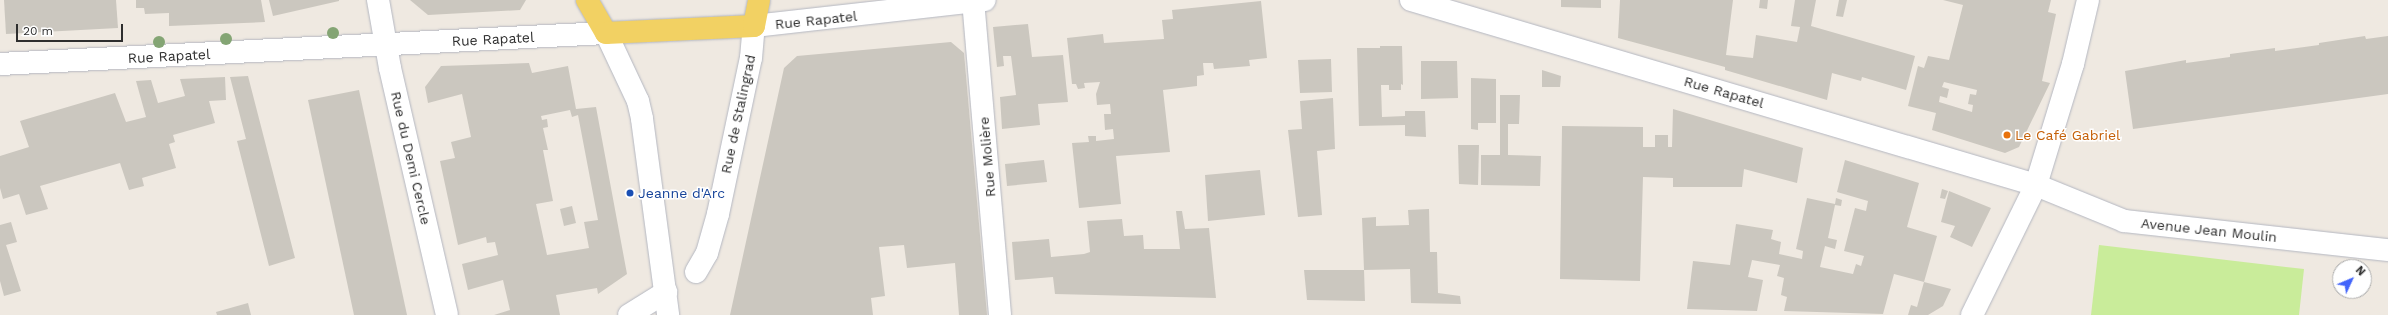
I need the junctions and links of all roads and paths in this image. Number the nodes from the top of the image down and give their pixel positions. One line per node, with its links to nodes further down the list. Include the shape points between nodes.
1 (378, 0): 9 (street, Rue du Demi Cercle)
2 (587, 0): 8 (main road)
3 (759, 0): 7 (main road, Rue de Stalingrad)
4 (977, 0): 7 (street, Rue Rapatel); 18 (street, Rue Molière)
5 (1411, 0): 11 (street, Rue Rapatel)
6 (2088, 0): 11 (street, via 2073,64)
7 (754, 26): 8 (main road, Rue Rapatel); 13 (street, Rue de Stalingrad, via 751,58 718,214 707,253)
8 (606, 33): 9 (street, Rue Rapatel); 14 (street, via 638,101)
9 (386, 45): 10 (street, Rue Rapatel); 15 (street, Rue du Demi Cercle)
10 (0, 64)
11 (2036, 185): 12 (street, Avenue Jean Moulin, via 2124,221); 19 (street)
12 (2388, 250)
13 (696, 272)
14 (666, 292): 16 (street); 17 (street)
15 (447, 315)
16 (629, 315)
17 (668, 315)
18 (1000, 315)
19 (1972, 315)

